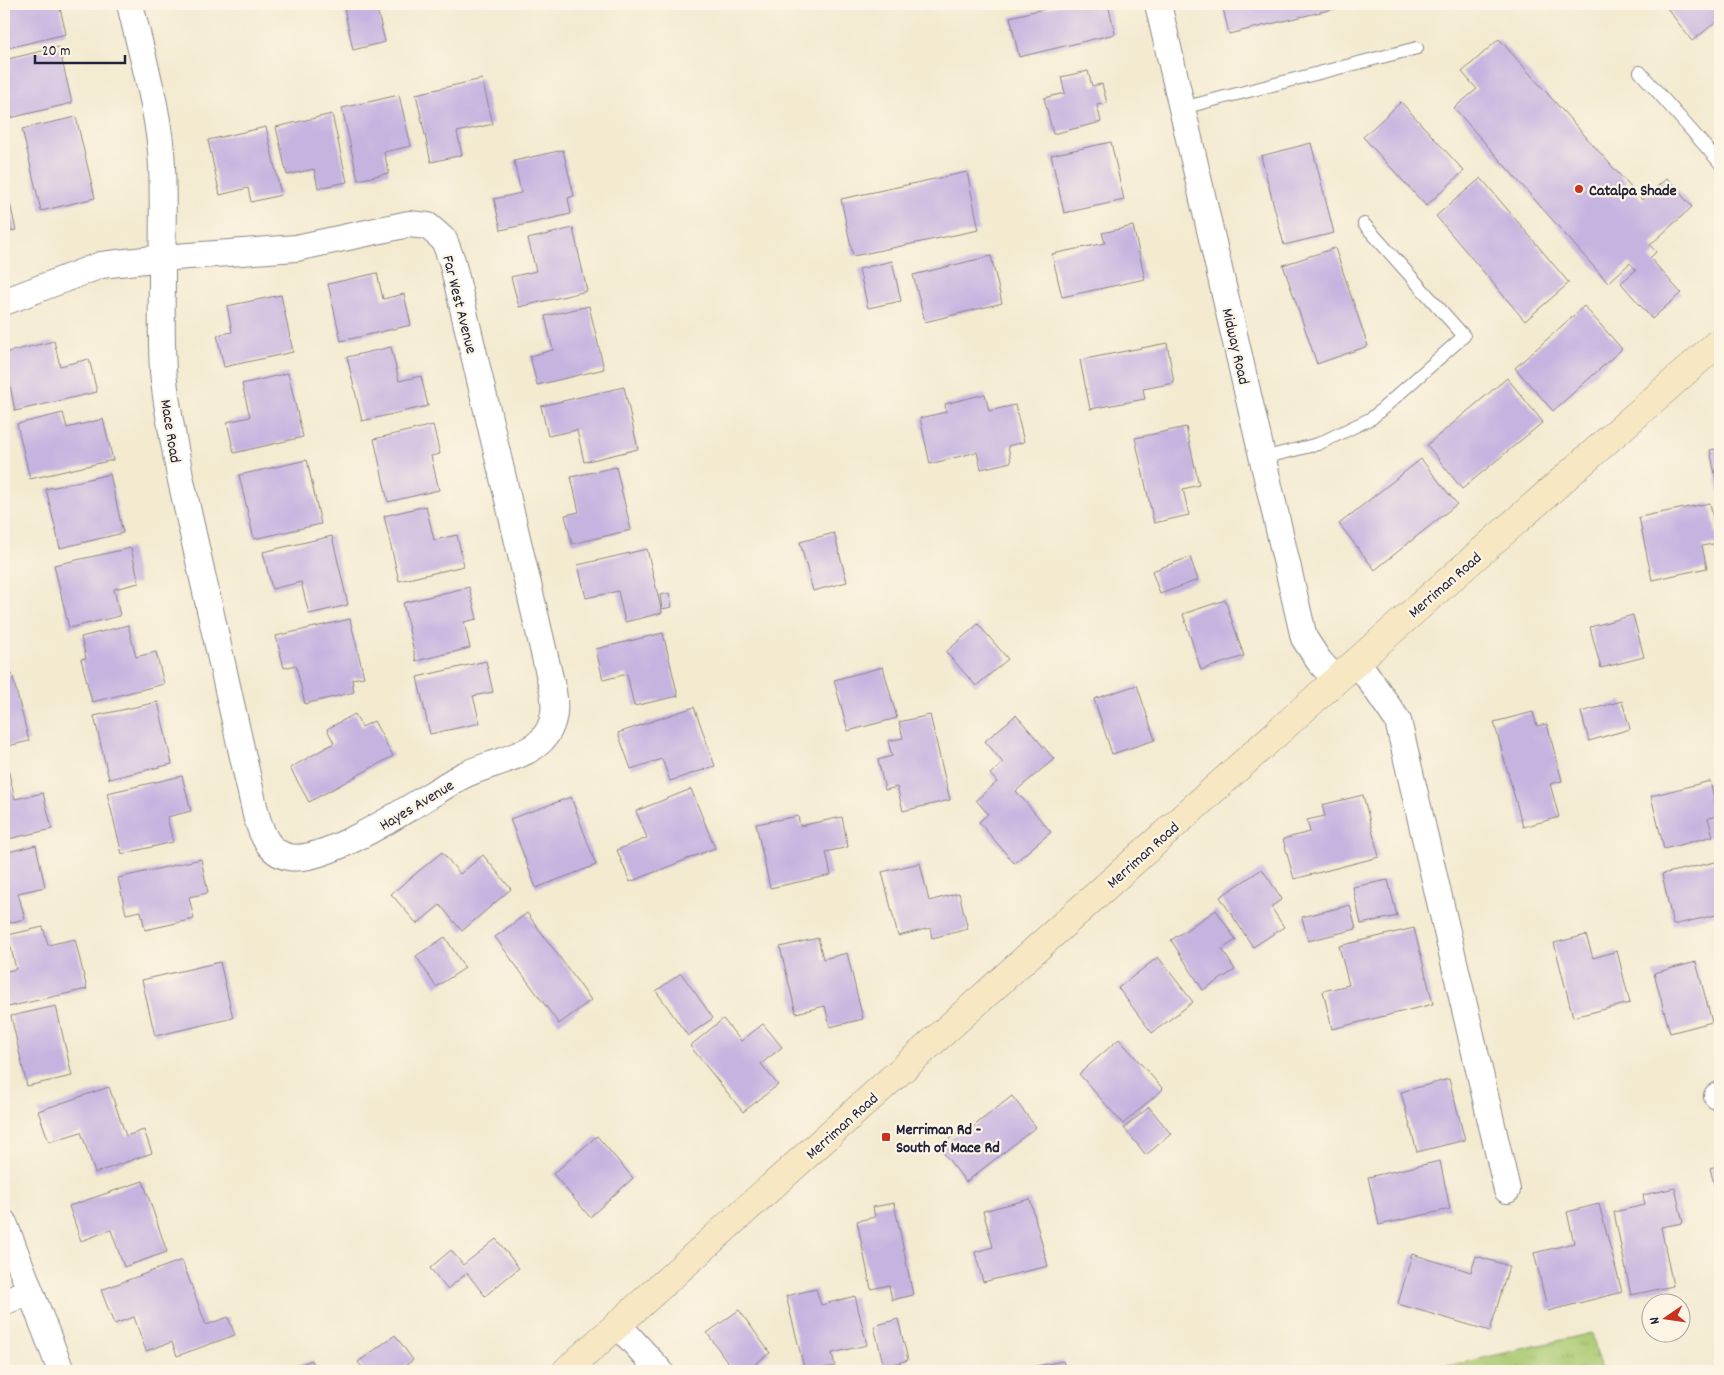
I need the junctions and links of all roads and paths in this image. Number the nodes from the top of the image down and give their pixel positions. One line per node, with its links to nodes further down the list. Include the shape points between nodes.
1 (130, 4): 8 (street, Mace Road, via 156,115 162,166)
2 (1158, 4): 5 (street, Midway Road)
3 (1417, 48): 5 (lane)
4 (1640, 72): 6 (lane)
5 (1182, 108): 11 (street, Midway Road)
6 (1720, 163)
7 (1364, 224): 11 (lane, via 1464,336 1372,418 1318,444)
8 (162, 258): 9 (street, Far West Avenue, via 101,265); 14 (street, Far West Avenue, via 296,248 409,224 428,226 444,240 452,261 553,690 556,708); 15 (street, Mace Road, via 163,371 180,476 256,815 262,834)
9 (4, 302)
10 (1720, 341): 12 (street, Merriman Road)
11 (1263, 458): 13 (street, Midway Road, via 1304,638)
12 (1357, 661): 13 (street, Merriman Road); 16 (street, via 1398,721)
13 (1336, 680): 20 (street, Merriman Road)
14 (552, 725): 15 (street, Hayes Avenue, via 541,740 529,748 464,775 372,830 336,847 305,857 288,857)
15 (272, 849)
16 (1507, 1190)
17 (4, 1223): 18 (street)
18 (30, 1291): 19 (street); 21 (street)
19 (4, 1302)
20 (618, 1325): 22 (street, Merriman Road); 23 (street)
21 (61, 1371)
22 (566, 1371)
23 (660, 1371)

